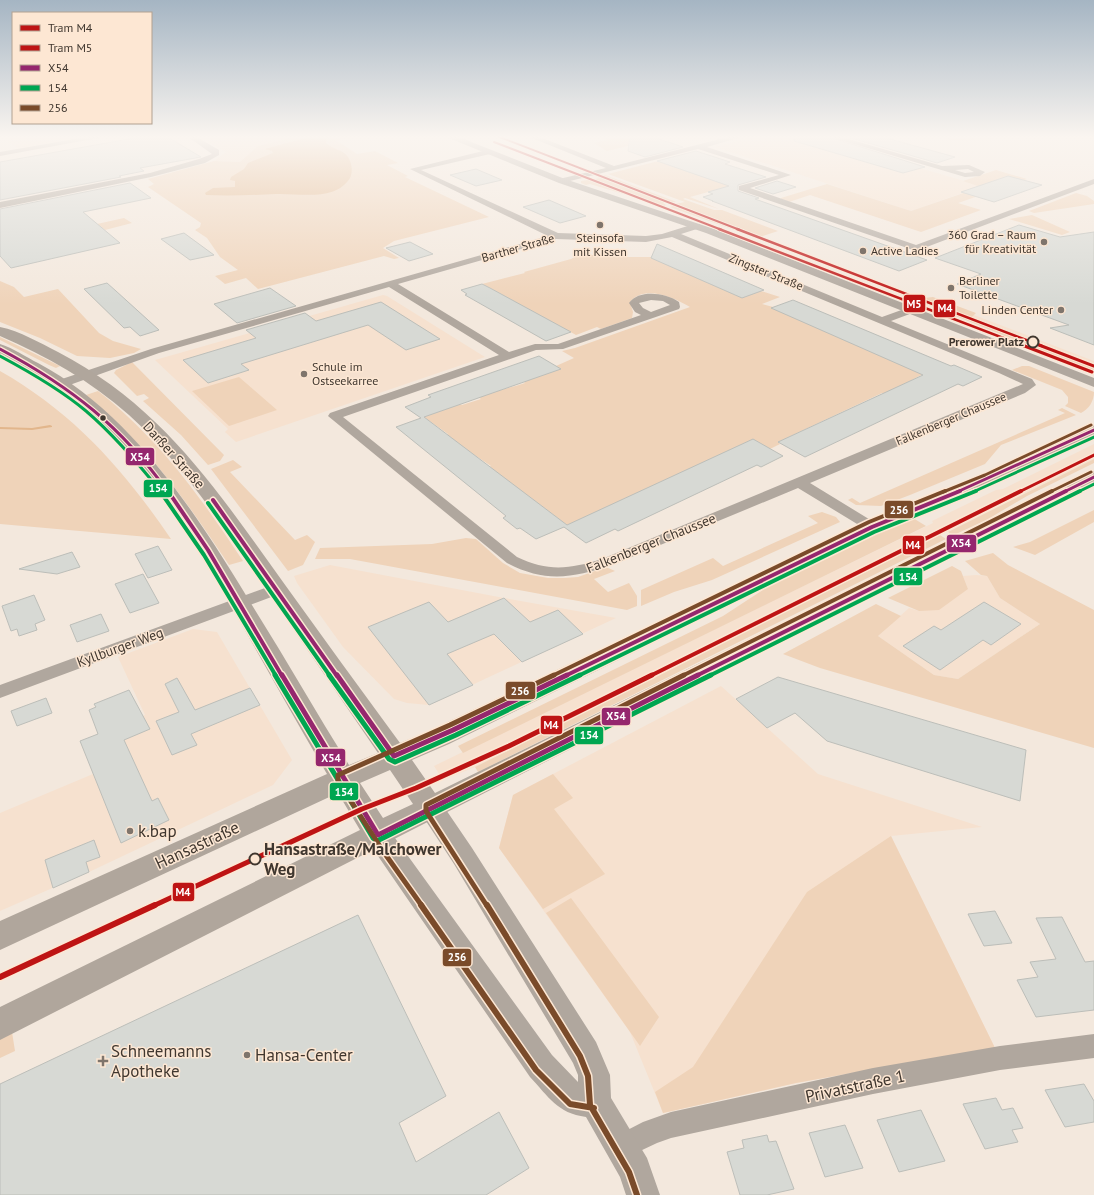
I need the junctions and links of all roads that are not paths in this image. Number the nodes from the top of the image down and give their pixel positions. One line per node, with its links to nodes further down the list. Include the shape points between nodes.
1 (67, 192): 6 (street)
2 (462, 192): 9 (street)
3 (594, 192): 7 (street, Zingster Straße)
4 (753, 192): 5 (street, via 916,248)
5 (1065, 192)
6 (0, 205)
7 (697, 226): 8 (street); 11 (street, Zingster Straße)
8 (673, 234): 9 (street, Barther Straße, via 646,239); 13 (street, Zingster Straße)
9 (556, 236): 10 (street, Barther Straße)
10 (390, 284): 16 (street); 18 (street, Barther Straße, via 155,351)
11 (911, 310): 13 (street); 19 (street, Zingster Straße)
12 (650, 315): 16 (street, via 560,347 535,347)
13 (883, 320): 17 (street, Zingster Straße)
14 (0, 331): 18 (main road, Darßer Straße)
15 (0, 349): 20 (main road, Darßer Straße)
16 (508, 356): 23 (street, Falkenberger Chaussee, via 334,416 512,560 538,572 580,572)
17 (1003, 371): 23 (street, Falkenberger Chaussee, via 1030,385)
18 (85, 375): 20 (street, Barther Straße); 25 (main road, Darßer Straße, via 150,425 189,468)
19 (1094, 383)
20 (60, 384): 26 (main road, Darßer Straße, via 88,405 160,479)
21 (1094, 430): 24 (main road, via 987,480)
22 (1094, 477): 30 (main road, via 867,588)
23 (799, 482): 24 (street)
24 (872, 527): 28 (main road, via 453,730)
25 (276, 588): 26 (street); 28 (main road, Darßer Straße)
26 (240, 602): 27 (street, Kyllburger Weg); 29 (main road, Darßer Straße)
27 (0, 692)
28 (394, 756): 29 (main road, Hansastraße); 30 (main road, Darßer Straße)
29 (343, 778): 31 (main road, Darßer Straße); 32 (main road, Hansastraße)
30 (431, 808): 31 (main road); 35 (street, via 585,1053 594,1075)
31 (378, 835): 33 (main road); 35 (street, via 541,1066 573,1100)
32 (0, 936)
33 (0, 1024)
34 (1094, 1046): 36 (street, Privatstraße 1, via 1000,1058 873,1081 671,1125 652,1131)
35 (595, 1102): 36 (street)
36 (621, 1147): 37 (street, via 635,1170)
37 (643, 1195)

